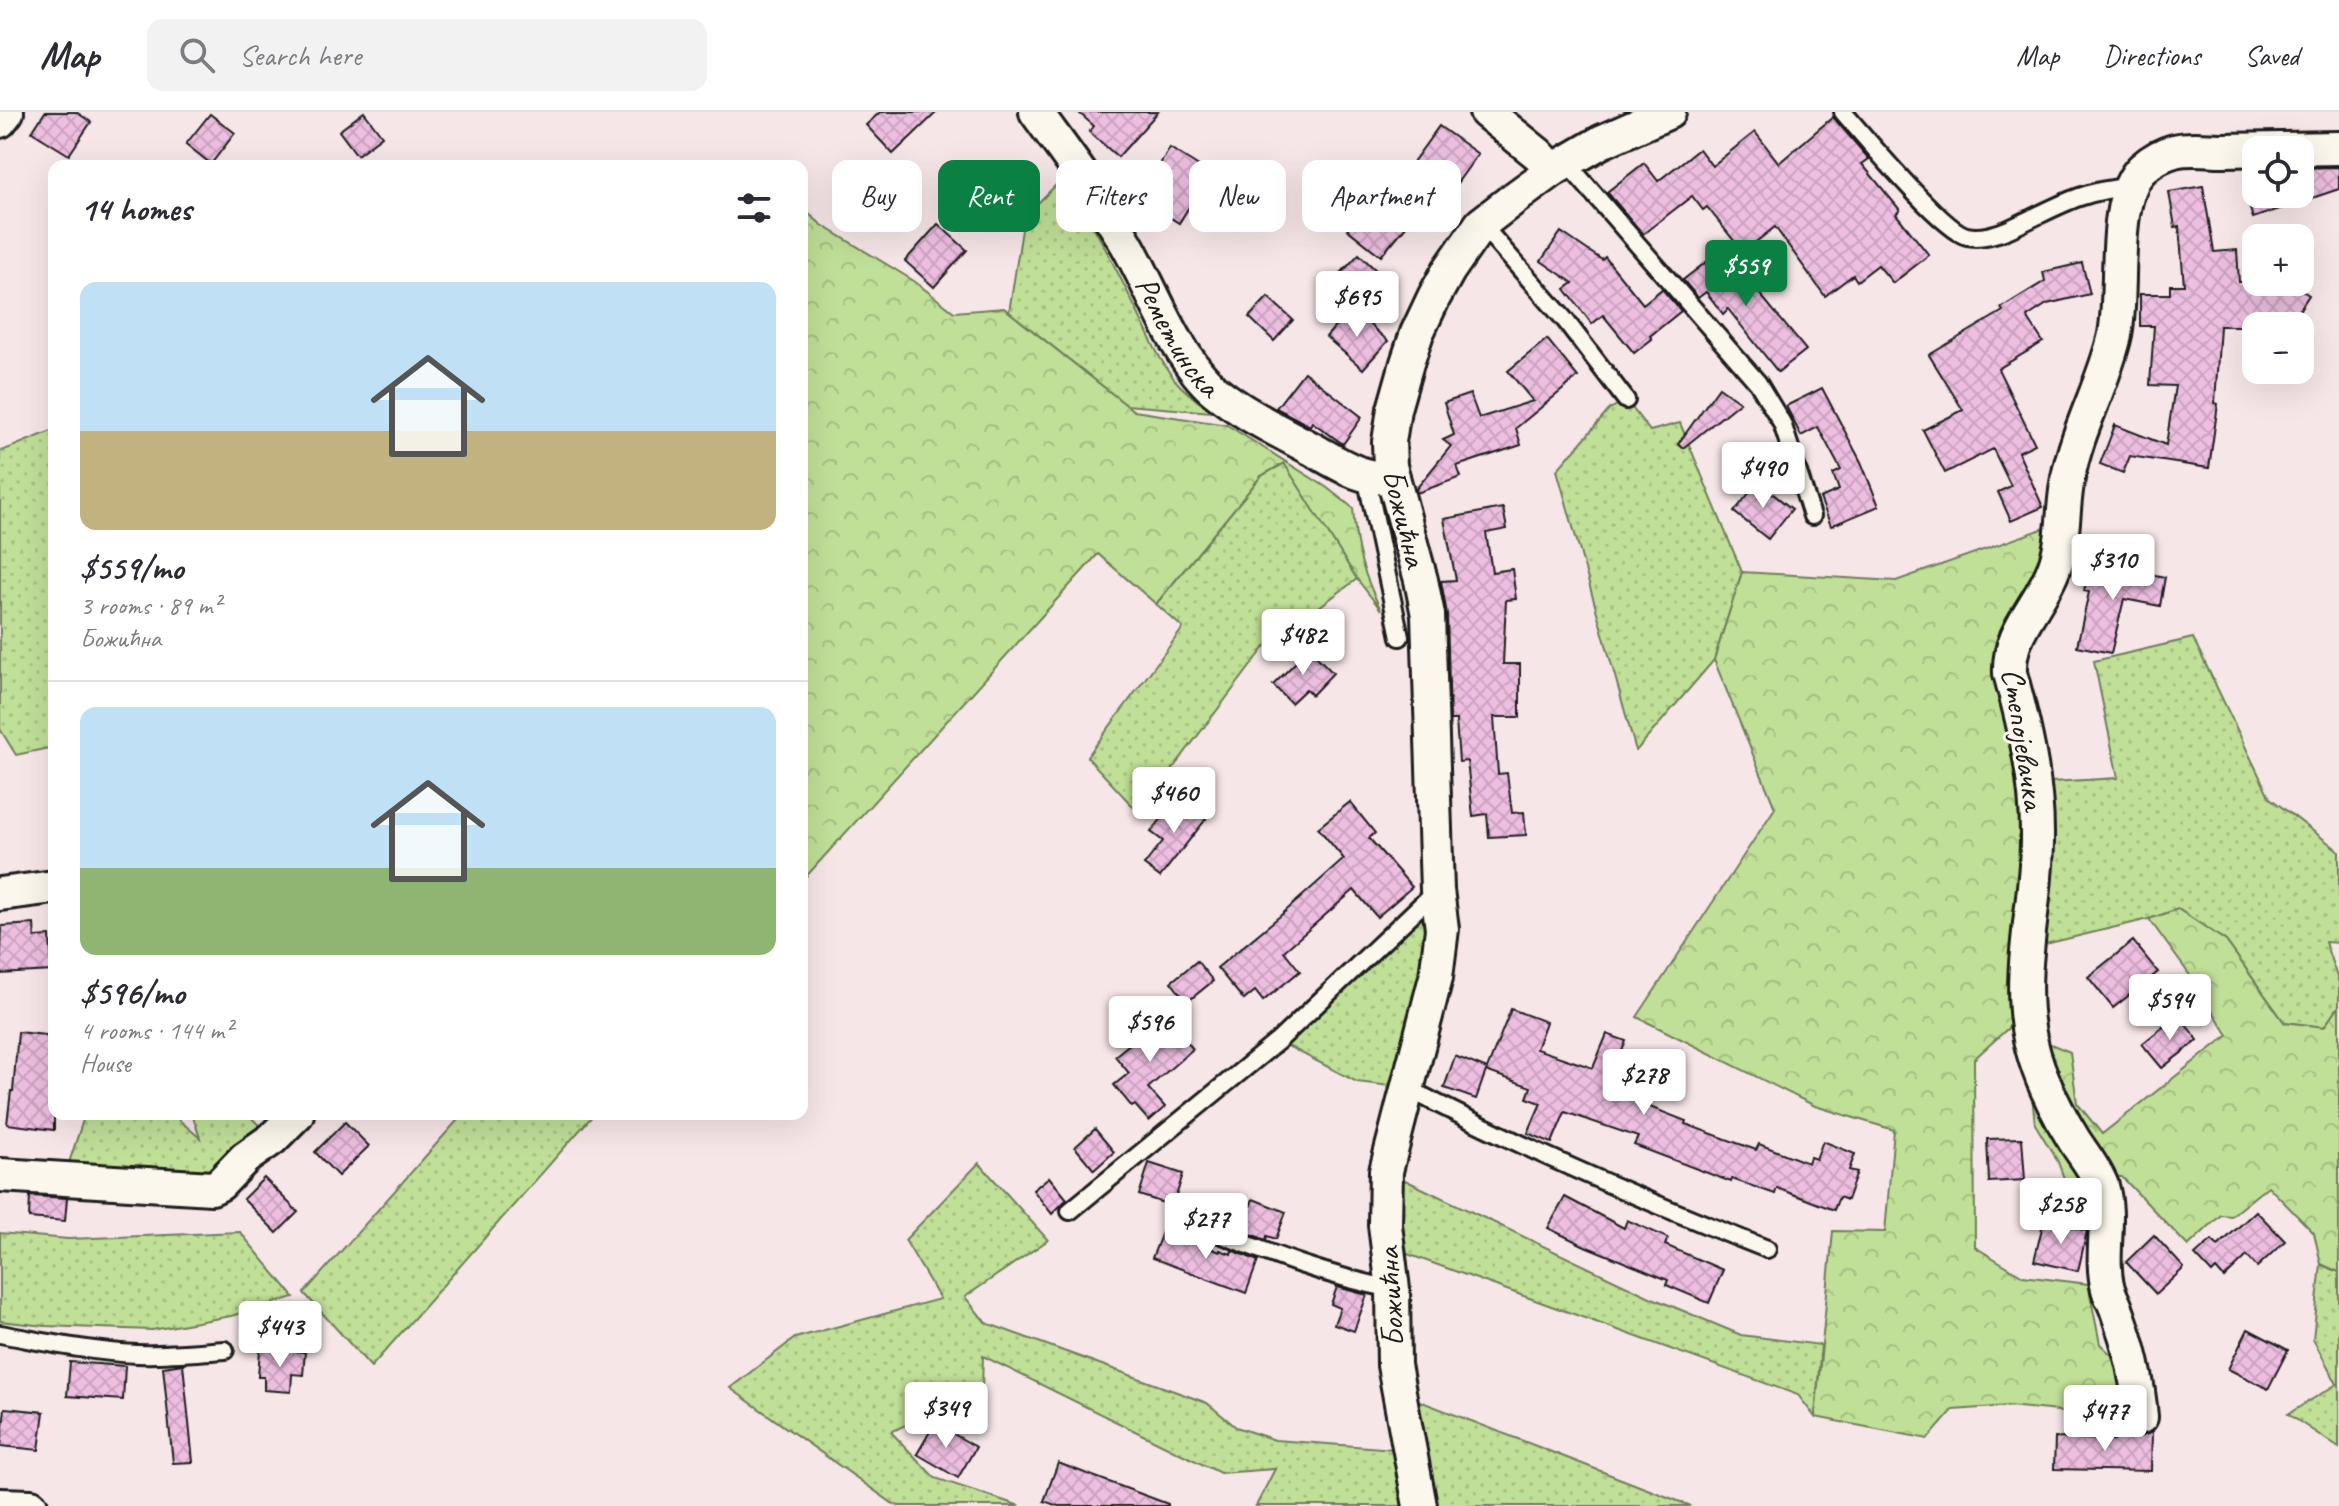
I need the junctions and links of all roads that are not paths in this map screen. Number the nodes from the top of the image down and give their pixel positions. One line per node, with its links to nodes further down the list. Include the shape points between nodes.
1 (7, 112): 6 (street)
2 (1036, 112): 12 (street, Реметинска, via 1126,243 1203,379 1242,409 1335,462)
3 (1486, 112): 8 (street)
4 (1669, 112): 8 (street, Божићна)
5 (1843, 112): 9 (lane, via 1927,205 1966,236 2005,231 2072,198)
6 (0, 121)
7 (2339, 148): 9 (street, via 2176,150 2142,169)
8 (1560, 166): 10 (street, Божићна); 13 (lane, via 1758,383 1782,423)
9 (2129, 187): 27 (street, Степојевачка, via 2115,335 2068,478 2054,570 2019,629 2009,659 2036,812 2028,1028 2041,1075 2101,1184 2108,1289 2136,1375)
10 (1481, 224): 11 (lane); 12 (street, Божићна, via 1449,270 1417,333 1394,409 1390,466)
11 (1626, 400)
12 (1380, 476): 14 (lane); 16 (street, Божићна, via 1421,580 1428,615)
13 (1812, 516)
14 (1400, 637)
15 (48, 888): 17 (street)
16 (1437, 890): 18 (street, Божићна, via 1442,929 1436,977); 21 (lane, via 1278,1041)
17 (0, 894)
18 (1407, 1088): 23 (lane, via 1525,1148); 24 (street, Божићна, via 1386,1171 1385,1225)
19 (291, 1120): 20 (street, via 212,1188)
20 (0, 1175)
21 (1070, 1211)
22 (1210, 1230): 24 (lane, via 1355,1282)
23 (1767, 1249)
24 (1393, 1289): 30 (street, Божићна, via 1394,1365)
25 (0, 1334): 26 (lane, via 134,1354)
26 (225, 1350)
27 (2141, 1417)
28 (0, 1505): 29 (street)
29 (31, 1506)
30 (1420, 1506)

